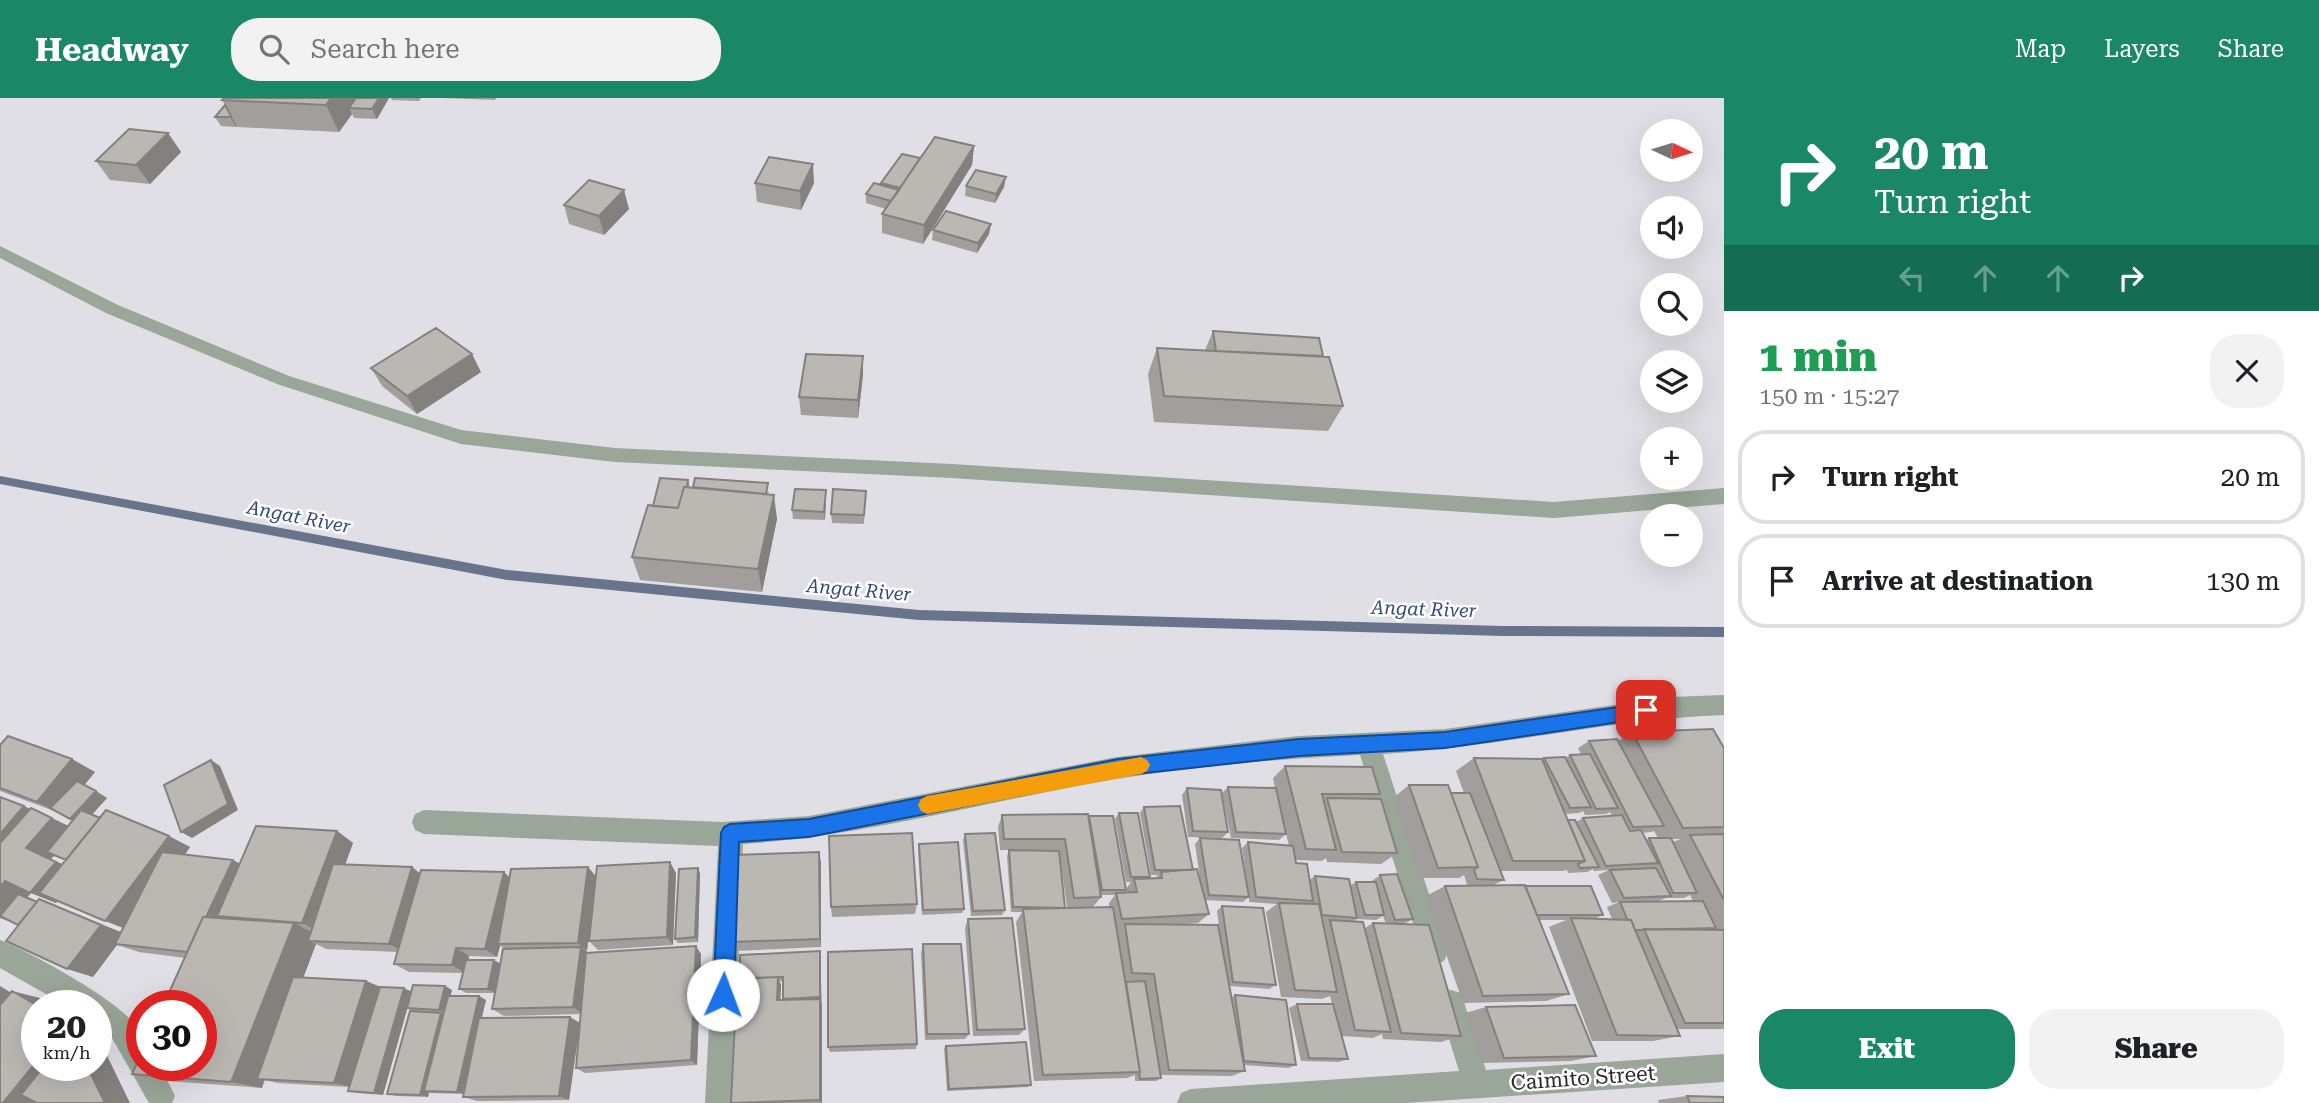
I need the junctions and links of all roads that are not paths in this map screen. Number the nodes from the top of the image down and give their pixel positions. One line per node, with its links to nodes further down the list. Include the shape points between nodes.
1 (0, 251): 2 (street, via 112,309 271,375 461,437 615,455 953,471 1554,510)
2 (1724, 496)
3 (1724, 705): 4 (street, via 1670,706 1445,740)
4 (1368, 744): 6 (street, via 1299,747 1118,768 809,828); 13 (street)
5 (424, 822): 6 (street)
6 (730, 833): 15 (street)
7 (0, 953): 8 (street)
8 (63, 990)
9 (112, 1021): 10 (street)
10 (126, 1035)
11 (1724, 1068): 13 (street, Caimito Street)
12 (153, 1081): 14 (street)
13 (1496, 1091): 16 (street, Caimito Street)
14 (164, 1101)
15 (719, 1103)
16 (1191, 1103)

